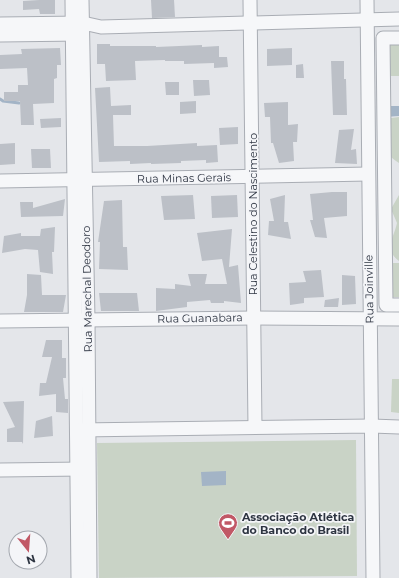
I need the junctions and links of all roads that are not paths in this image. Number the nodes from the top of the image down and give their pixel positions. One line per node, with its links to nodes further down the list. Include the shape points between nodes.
1 (72, 0): 9 (street, Rua Marechal Deodoro)
2 (82, 0): 9 (street, Rua Marechal Deodoro)
3 (250, 0): 7 (street, Rua Celestino do Nascimento)
4 (367, 0): 6 (street, Rua Joinville)
5 (399, 19): 6 (street)
6 (367, 20): 7 (street); 13 (street, Rua Joinville)
7 (250, 22): 9 (street); 14 (street, Rua Celestino do Nascimento)
8 (0, 24): 10 (street)
9 (77, 28): 10 (street); 15 (street, Rua Marechal Deodoro)
10 (19, 29): 11 (street)
11 (0, 35)
12 (399, 38): 17 (street, via 383,38 386,305)
13 (368, 174): 14 (street, Rua Minas Gerais); 19 (street, Rua Joinville)
14 (252, 176): 15 (street, Rua Minas Gerais); 18 (street, Rua Celestino do Nascimento)
15 (80, 180): 16 (street, Rua Minas Gerais); 21 (street, Rua Marechal Deodoro)
16 (0, 181)
17 (399, 305)
18 (254, 318): 19 (street, Rua Guanabara); 21 (street, Rua Guanabara); 24 (street, Rua Celestino do Nascimento)
19 (369, 319): 20 (street, Rua Guanabara); 23 (street, Rua Joinville)
20 (399, 319)
21 (82, 320): 22 (street, Rua Guanabara); 26 (street, Rua Marechal Deodoro)
22 (0, 321)
23 (372, 426): 24 (street); 25 (street); 32 (street, Rua Joinville)
24 (255, 427): 26 (street)
25 (399, 428)
26 (83, 430): 27 (street, Rua Marechal Deodoro)
27 (83, 469): 28 (street); 29 (street, Rua Marechal Deodoro)
28 (0, 470)
29 (84, 532): 30 (street, Rua Marechal Deodoro); 31 (street, Rua Marechal Deodoro)
30 (78, 578)
31 (90, 578)
32 (373, 578)

